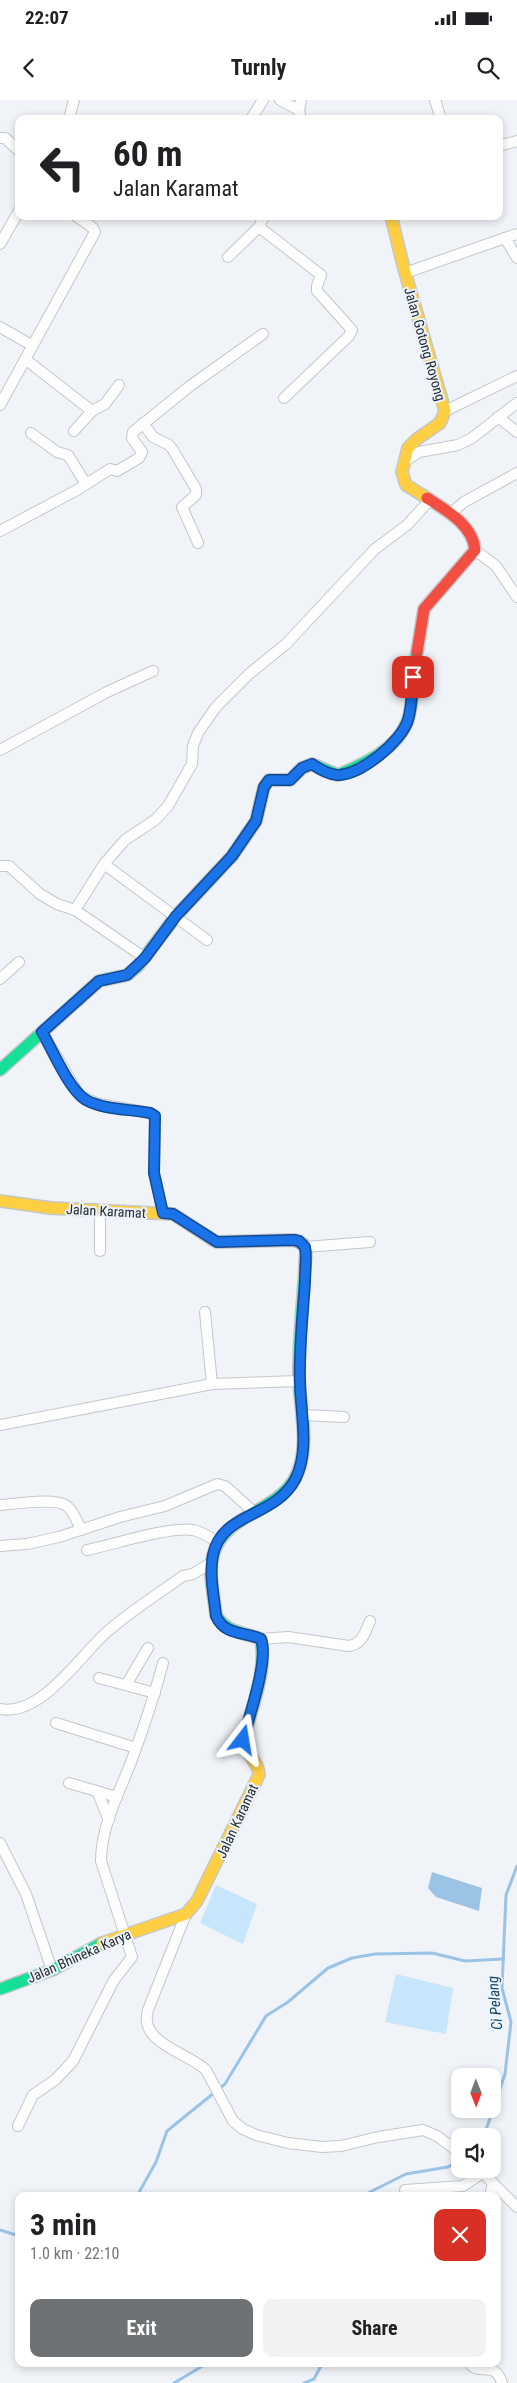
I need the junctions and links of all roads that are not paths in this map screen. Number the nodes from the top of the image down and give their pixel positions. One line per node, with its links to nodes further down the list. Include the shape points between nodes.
1 (74, 100): 6 (street)
2 (263, 100): 7 (street)
3 (280, 100): 5 (street)
4 (435, 100): 8 (street)
5 (300, 109)
6 (70, 115)
7 (254, 115)
8 (440, 115)
9 (0, 138): 12 (street, via 5,138)
10 (517, 141): 11 (street)
11 (503, 145)
12 (15, 147)
13 (15, 218): 20 (street)
14 (82, 220): 26 (street, via 95,232)
15 (262, 220): 17 (street)
16 (392, 220): 23 (street, Jalan Gotong Royong)
17 (259, 227): 21 (street); 30 (street, via 321,275 317,291 352,330)
18 (517, 234): 19 (street)
19 (505, 238): 22 (street); 23 (street)
20 (0, 244)
21 (228, 257)
22 (517, 258)
23 (404, 273): 34 (street, Jalan Gotong Royong, via 437,375)
24 (0, 328): 26 (street)
25 (263, 334): 36 (street)
26 (32, 346): 27 (street)
27 (25, 359): 32 (street); 33 (street)
28 (517, 376): 34 (street)
29 (119, 385): 33 (street, via 105,404)
30 (284, 398)
31 (517, 403): 35 (street)
32 (0, 405)
33 (92, 411): 37 (street)
34 (445, 411): 40 (street, Jalan Gotong Royong, via 440,423 409,446)
35 (498, 417): 38 (street); 40 (street, via 482,432 458,445 426,450)
36 (143, 423): 42 (street, via 132,435 142,452 139,458 119,470 110,469); 46 (street, via 153,437 169,445 196,489 196,495 182,507)
37 (74, 432)
38 (517, 432)
39 (31, 433): 42 (street, via 52,450 68,455)
40 (405, 461): 43 (street, via 402,478 406,485)
41 (517, 473): 44 (street, via 464,502)
42 (86, 484): 45 (street)
43 (430, 500): 44 (street); 51 (street, via 414,519 375,549 297,632 216,707 198,733 192,764 162,814 125,840)
44 (450, 514): 47 (street, via 472,534)
45 (0, 531)
46 (198, 542)
47 (475, 550): 48 (street, via 496,566); 54 (street, via 424,609 408,721 397,741 352,771 338,775 312,764 302,768 290,780 269,780 253,826 232,856)
48 (517, 597)
49 (153, 672): 50 (street, via 107,692)
50 (0, 750)
51 (104, 864): 53 (street); 54 (street)
52 (0, 866): 53 (street, via 9,866 40,894)
53 (75, 910): 56 (street)
54 (176, 916): 55 (street); 56 (street)
55 (207, 940)
56 (145, 958): 59 (street, via 127,975 99,981)
57 (19, 962): 58 (street)
58 (0, 979)
59 (42, 1032): 60 (street); 63 (street, via 74,1089 85,1100 155,1116 154,1173)
60 (0, 1070)
61 (0, 1201): 62 (street, Jalan Karamat)
62 (100, 1211): 63 (street, Jalan Karamat); 66 (street)
63 (163, 1213): 65 (street, Jalan Karamat, via 173,1214 217,1242 294,1240)
64 (370, 1242): 65 (street)
65 (305, 1247): 68 (street)
66 (100, 1251)
67 (205, 1312): 69 (street)
68 (300, 1380): 69 (street); 70 (street)
69 (212, 1384): 72 (street)
70 (304, 1415): 71 (street); 74 (street, via 297,1476 278,1500)
71 (344, 1417)
72 (0, 1425)
73 (0, 1505): 75 (street, via 65,1504 73,1512)
74 (255, 1513): 75 (street, via 225,1486 217,1484 166,1506); 76 (street, via 230,1526)
75 (81, 1530): 77 (street, via 27,1544)
76 (217, 1542): 78 (street, via 192,1530 173,1530); 79 (street)
77 (0, 1546)
78 (86, 1550)
79 (212, 1562): 81 (street, via 219,1623 229,1631); 87 (street, via 193,1574 183,1576 109,1630 48,1693 26,1707)
80 (370, 1621): 81 (street, via 357,1645 288,1637)
81 (261, 1639): 95 (street, Jalan Karamat, via 264,1653 243,1740 258,1766 259,1775 207,1883)
82 (148, 1648): 85 (street)
83 (163, 1664): 86 (street)
84 (99, 1678): 85 (street)
85 (126, 1684): 86 (street)
86 (155, 1693): 89 (street)
87 (0, 1709)
88 (56, 1723): 89 (street)
89 (136, 1748): 92 (street)
90 (69, 1783): 91 (street)
91 (97, 1791): 92 (street); 93 (street)
92 (117, 1797): 93 (street)
93 (109, 1820): 96 (street, via 102,1842 101,1861)
94 (0, 1843): 97 (street, via 26,1894)
95 (186, 1914): 96 (street, Jalan Bhineka Karya); 100 (street, via 146,2021 154,2037 198,2063 243,2129 288,2143 322,2147 423,2130)
96 (126, 1934): 97 (street, Jalan Bhineka Karya, via 97,1945); 99 (street, via 132,1956 117,1973 78,2053 55,2080 33,2095)
97 (52, 1970): 98 (street, Jalan Bhineka Karya)
98 (0, 1989)
99 (18, 2126)
100 (451, 2146)
101 (472, 2178): 104 (street, via 463,2186)
102 (488, 2178): 103 (street)
103 (493, 2183): 105 (street); 106 (street)
104 (404, 2190)
105 (491, 2192)
106 (517, 2207)
107 (473, 2367): 108 (street, via 493,2370)
108 (502, 2383)

